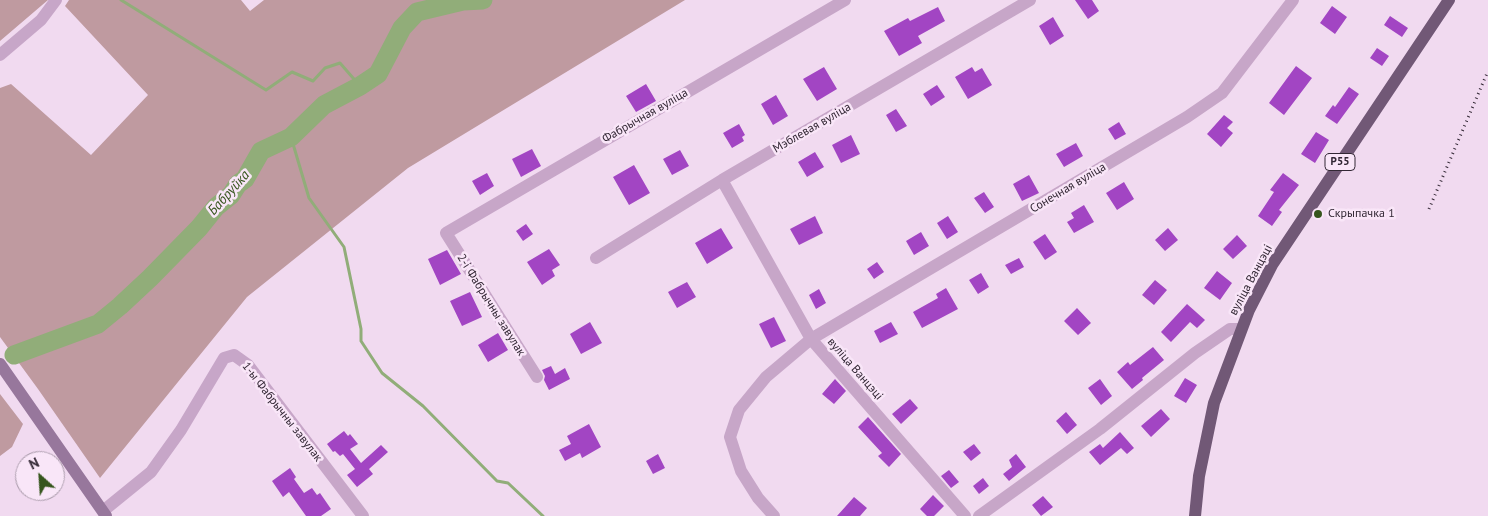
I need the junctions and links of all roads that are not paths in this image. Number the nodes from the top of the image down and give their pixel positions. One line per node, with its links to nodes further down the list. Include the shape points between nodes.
1 (56, 0): 6 (street, via 41,20)
2 (845, 0): 8 (street, Фабрычная вуліца)
3 (1030, 0): 7 (street, Мэблевая вуліца)
4 (1293, 0): 11 (street, Сонечная вуліца, via 1222,93 1187,117)
5 (1449, 0): 10 (main road, вуліца Ванцэці / Р55, via 1272,264)
6 (0, 55)
7 (722, 180): 9 (street, Мэблевая вуліца); 11 (street)
8 (446, 233): 13 (street, 2-і Фабрычны завулак)
9 (596, 258)
10 (1240, 329): 18 (street, вуліца Ванцэці, via 1230,329 1194,353 1100,429); 19 (main road, Р55, via 1214,403 1199,476)
11 (811, 339): 16 (street, вуліца Ванцэці, via 761,384 739,410 730,437 741,471); 17 (street, вуліца Ванцэці)
12 (0, 364): 14 (street)
13 (537, 377)
14 (104, 514): 15 (street, 1-ы Фабрычны завулак, via 151,472 181,430 224,358 234,355 248,365)
15 (363, 516)
16 (774, 516)
17 (965, 516)
18 (979, 516)
19 (1195, 516)

